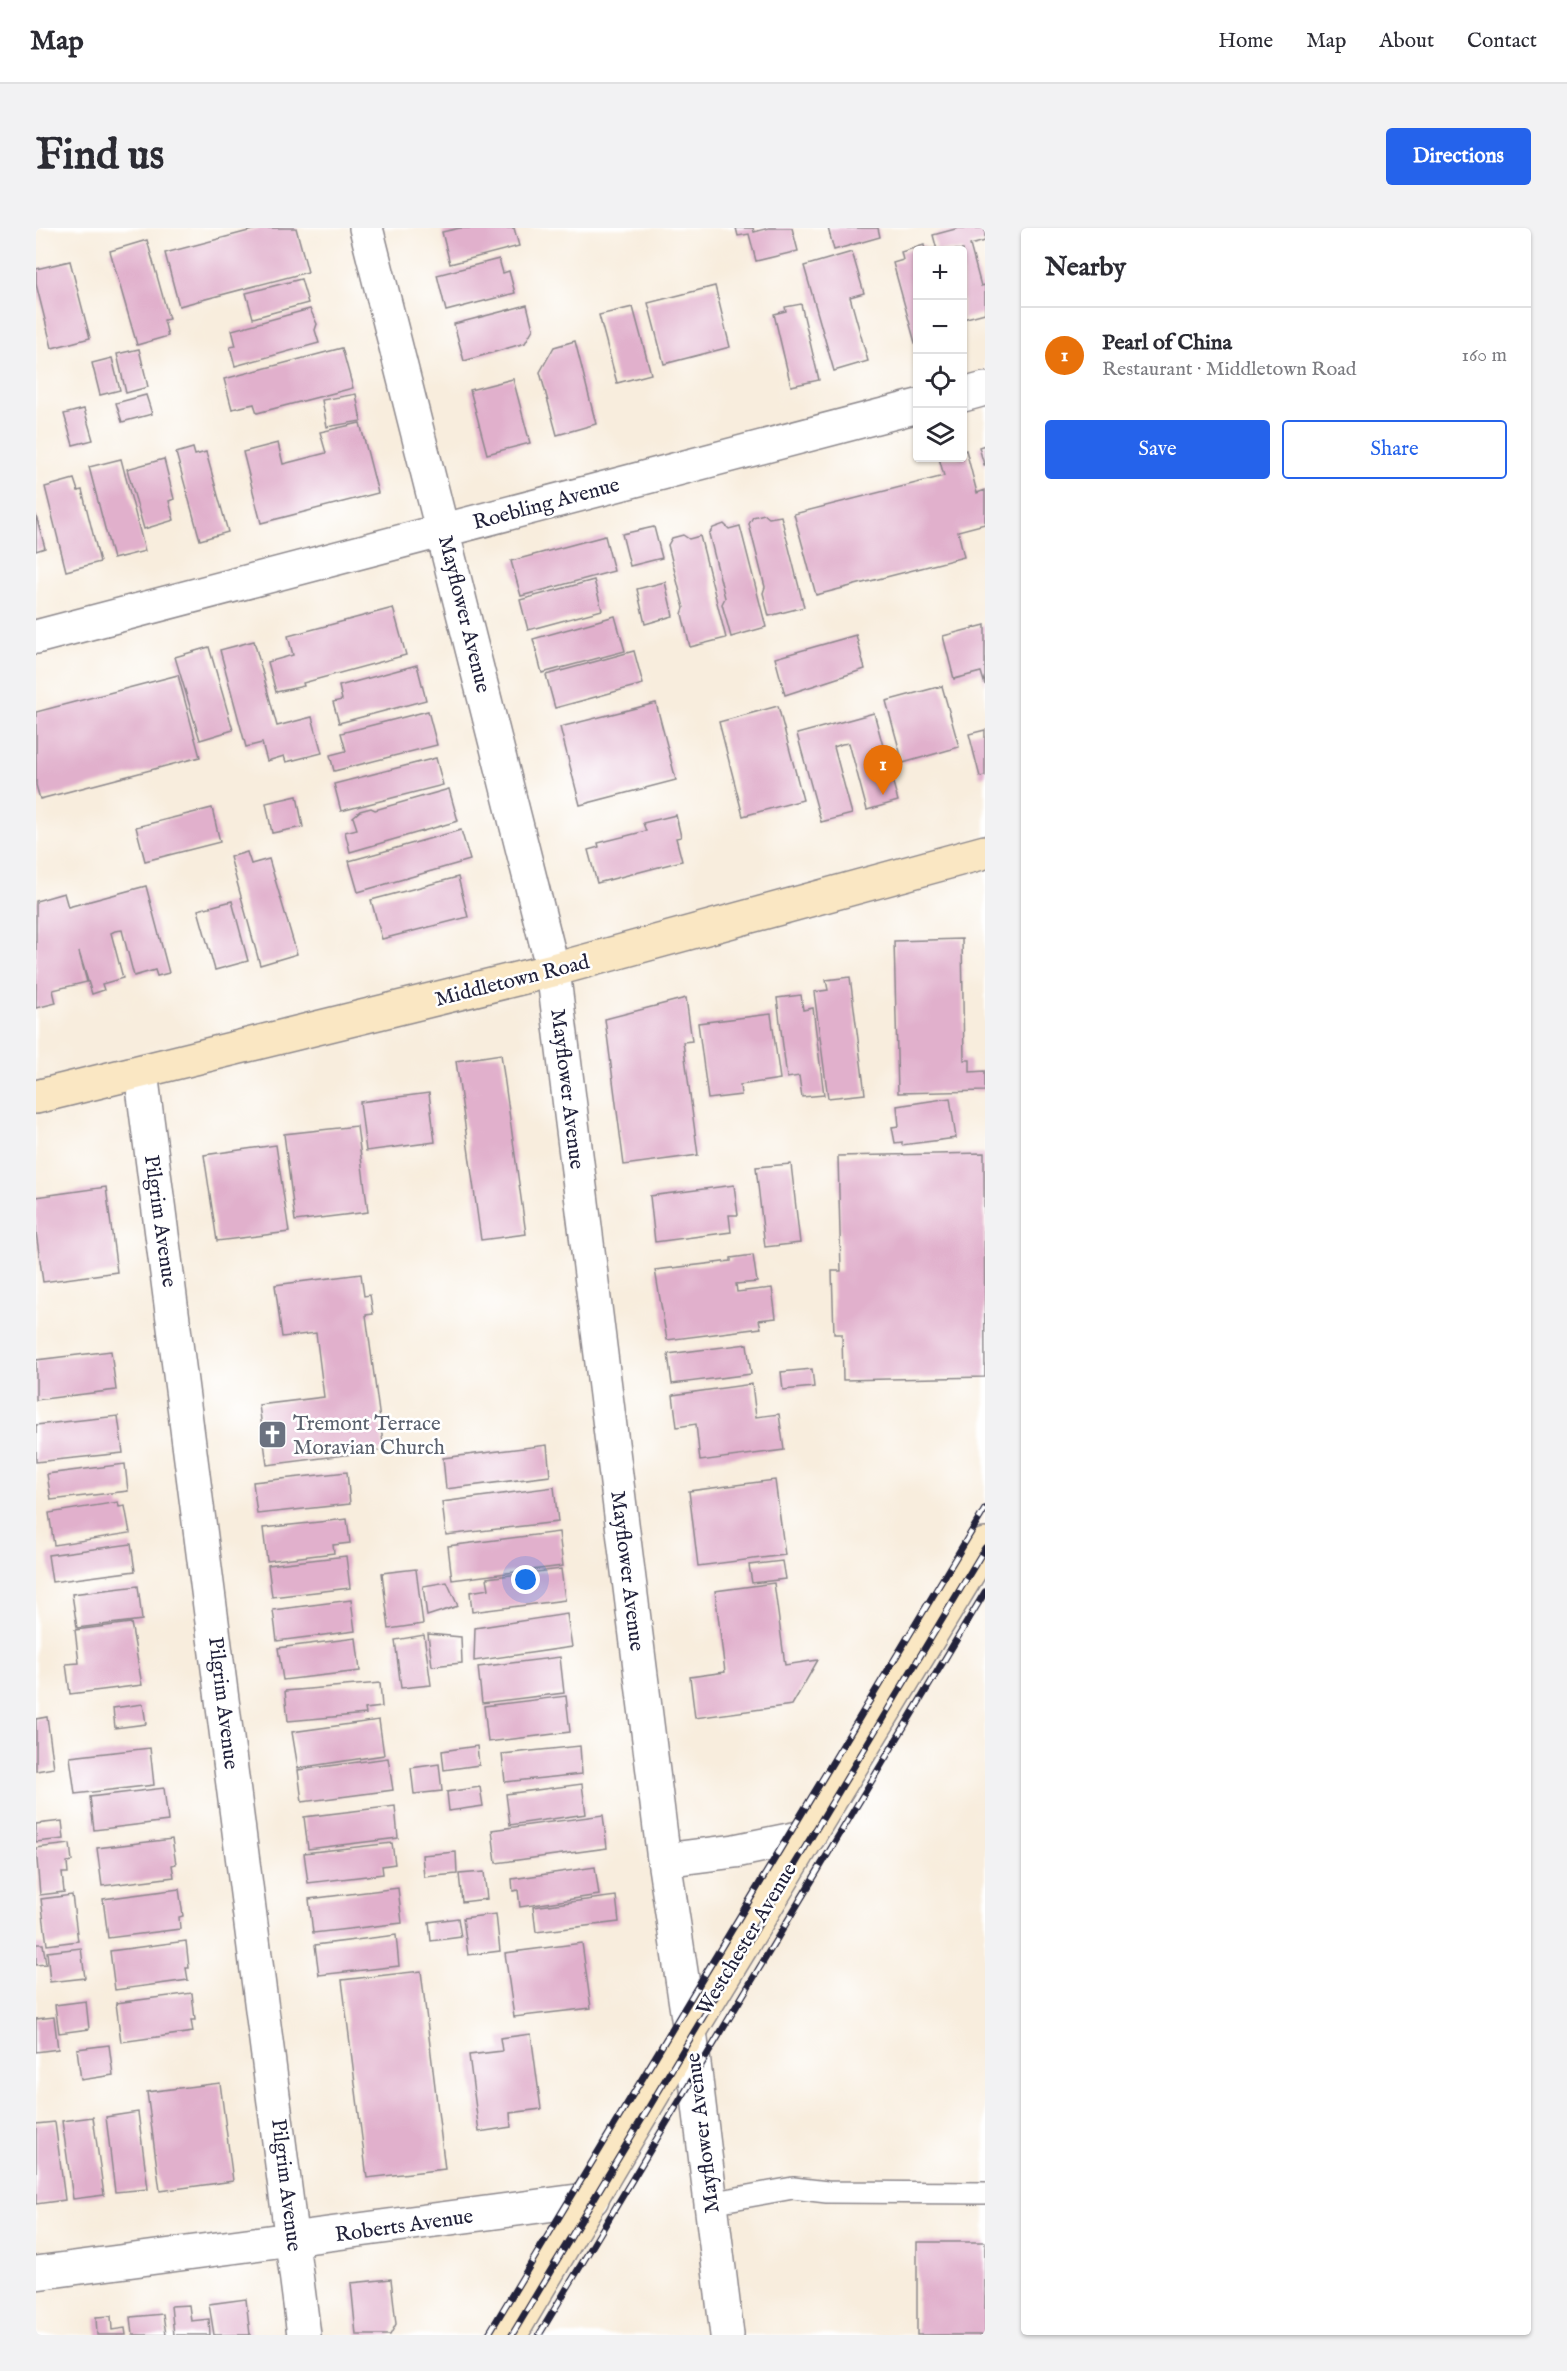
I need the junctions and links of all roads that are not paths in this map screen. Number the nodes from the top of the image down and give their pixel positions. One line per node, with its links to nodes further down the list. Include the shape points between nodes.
1 (366, 228): 5 (street, Mayflower Avenue)
2 (985, 389): 3 (street)
3 (967, 394)
4 (913, 407): 5 (street, Roebling Avenue)
5 (444, 529): 6 (street, Roebling Avenue); 8 (street, Mayflower Avenue)
6 (36, 637)
7 (985, 852): 8 (street, Middletown Road)
8 (553, 970): 9 (street, Middletown Road); 13 (street, Mayflower Avenue)
9 (141, 1072): 10 (street, Middletown Road); 18 (street, Pilgrim Avenue)
10 (36, 1097)
11 (985, 1545): 12 (street, Westchester Avenue)
12 (808, 1836): 13 (street); 14 (street, Westchester Avenue)
13 (664, 1860): 14 (street, Mayflower Avenue)
14 (690, 2031): 16 (street, Westchester Avenue); 17 (street, Mayflower Avenue)
15 (985, 2193): 17 (lane, via 827,2192 793,2188)
16 (592, 2199): 18 (street, Roberts Avenue); 22 (street, Westchester Avenue)
17 (710, 2203): 20 (street, Mayflower Avenue)
18 (294, 2240): 19 (street, Roberts Avenue); 21 (street, Pilgrim Avenue)
19 (36, 2273)
20 (722, 2333)
21 (304, 2335)
22 (510, 2335)

